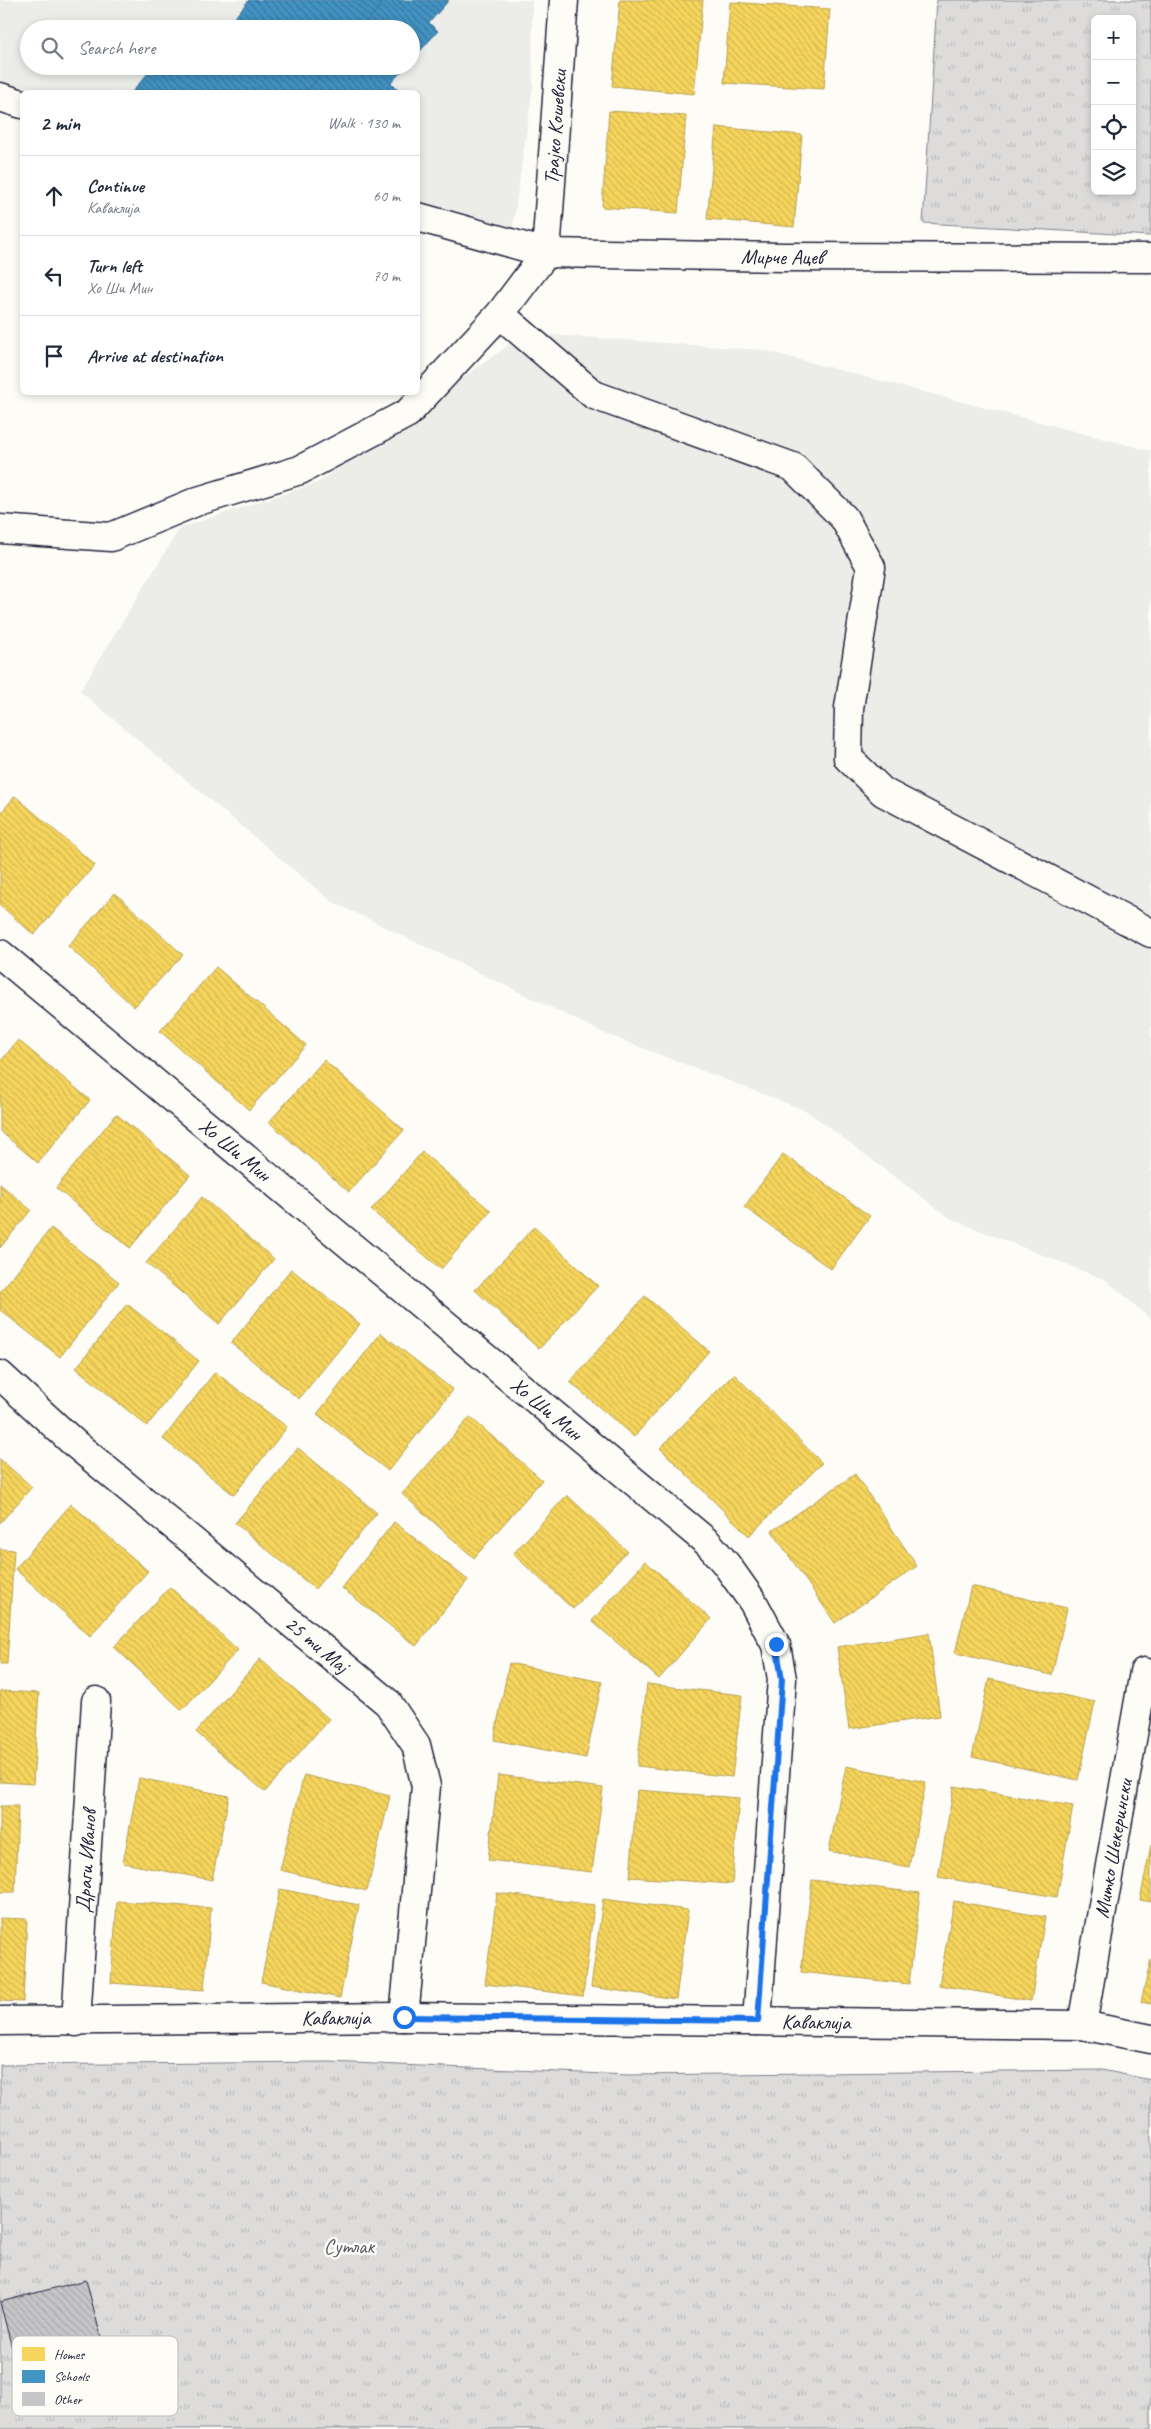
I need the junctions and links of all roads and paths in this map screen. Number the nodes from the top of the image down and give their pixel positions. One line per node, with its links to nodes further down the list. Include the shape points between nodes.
1 (564, 0): 5 (street, Трајко Кошевски)
2 (0, 97): 3 (street)
3 (20, 103)
4 (420, 218): 5 (street, Мирче Ацев)
5 (546, 252): 6 (street, Мирче Ацев); 7 (street)
6 (1151, 258)
7 (500, 314): 8 (street, via 408,413 300,470 198,501 111,537); 9 (street, via 594,395 793,467 844,518 871,567 849,708 848,758 883,792)
8 (0, 530)
9 (1151, 933)
10 (0, 954): 15 (street, Хо Ши Мин, via 708,1543 753,1602 776,1644 782,1679)
11 (0, 1375): 14 (street, 25 ти Мај, via 74,1443 388,1703 416,1745 426,1786)
12 (1144, 1672): 18 (street, Митко Шекерински)
13 (96, 1701): 17 (street, Драги Иванов)
14 (404, 2017): 15 (street, Каваклија); 17 (street, Каваклија)
15 (758, 2021): 18 (street, Каваклија)
16 (0, 2022): 17 (street, Каваклија)
17 (76, 2022)
18 (1082, 2025): 19 (street, Каваклија)
19 (1151, 2039)

